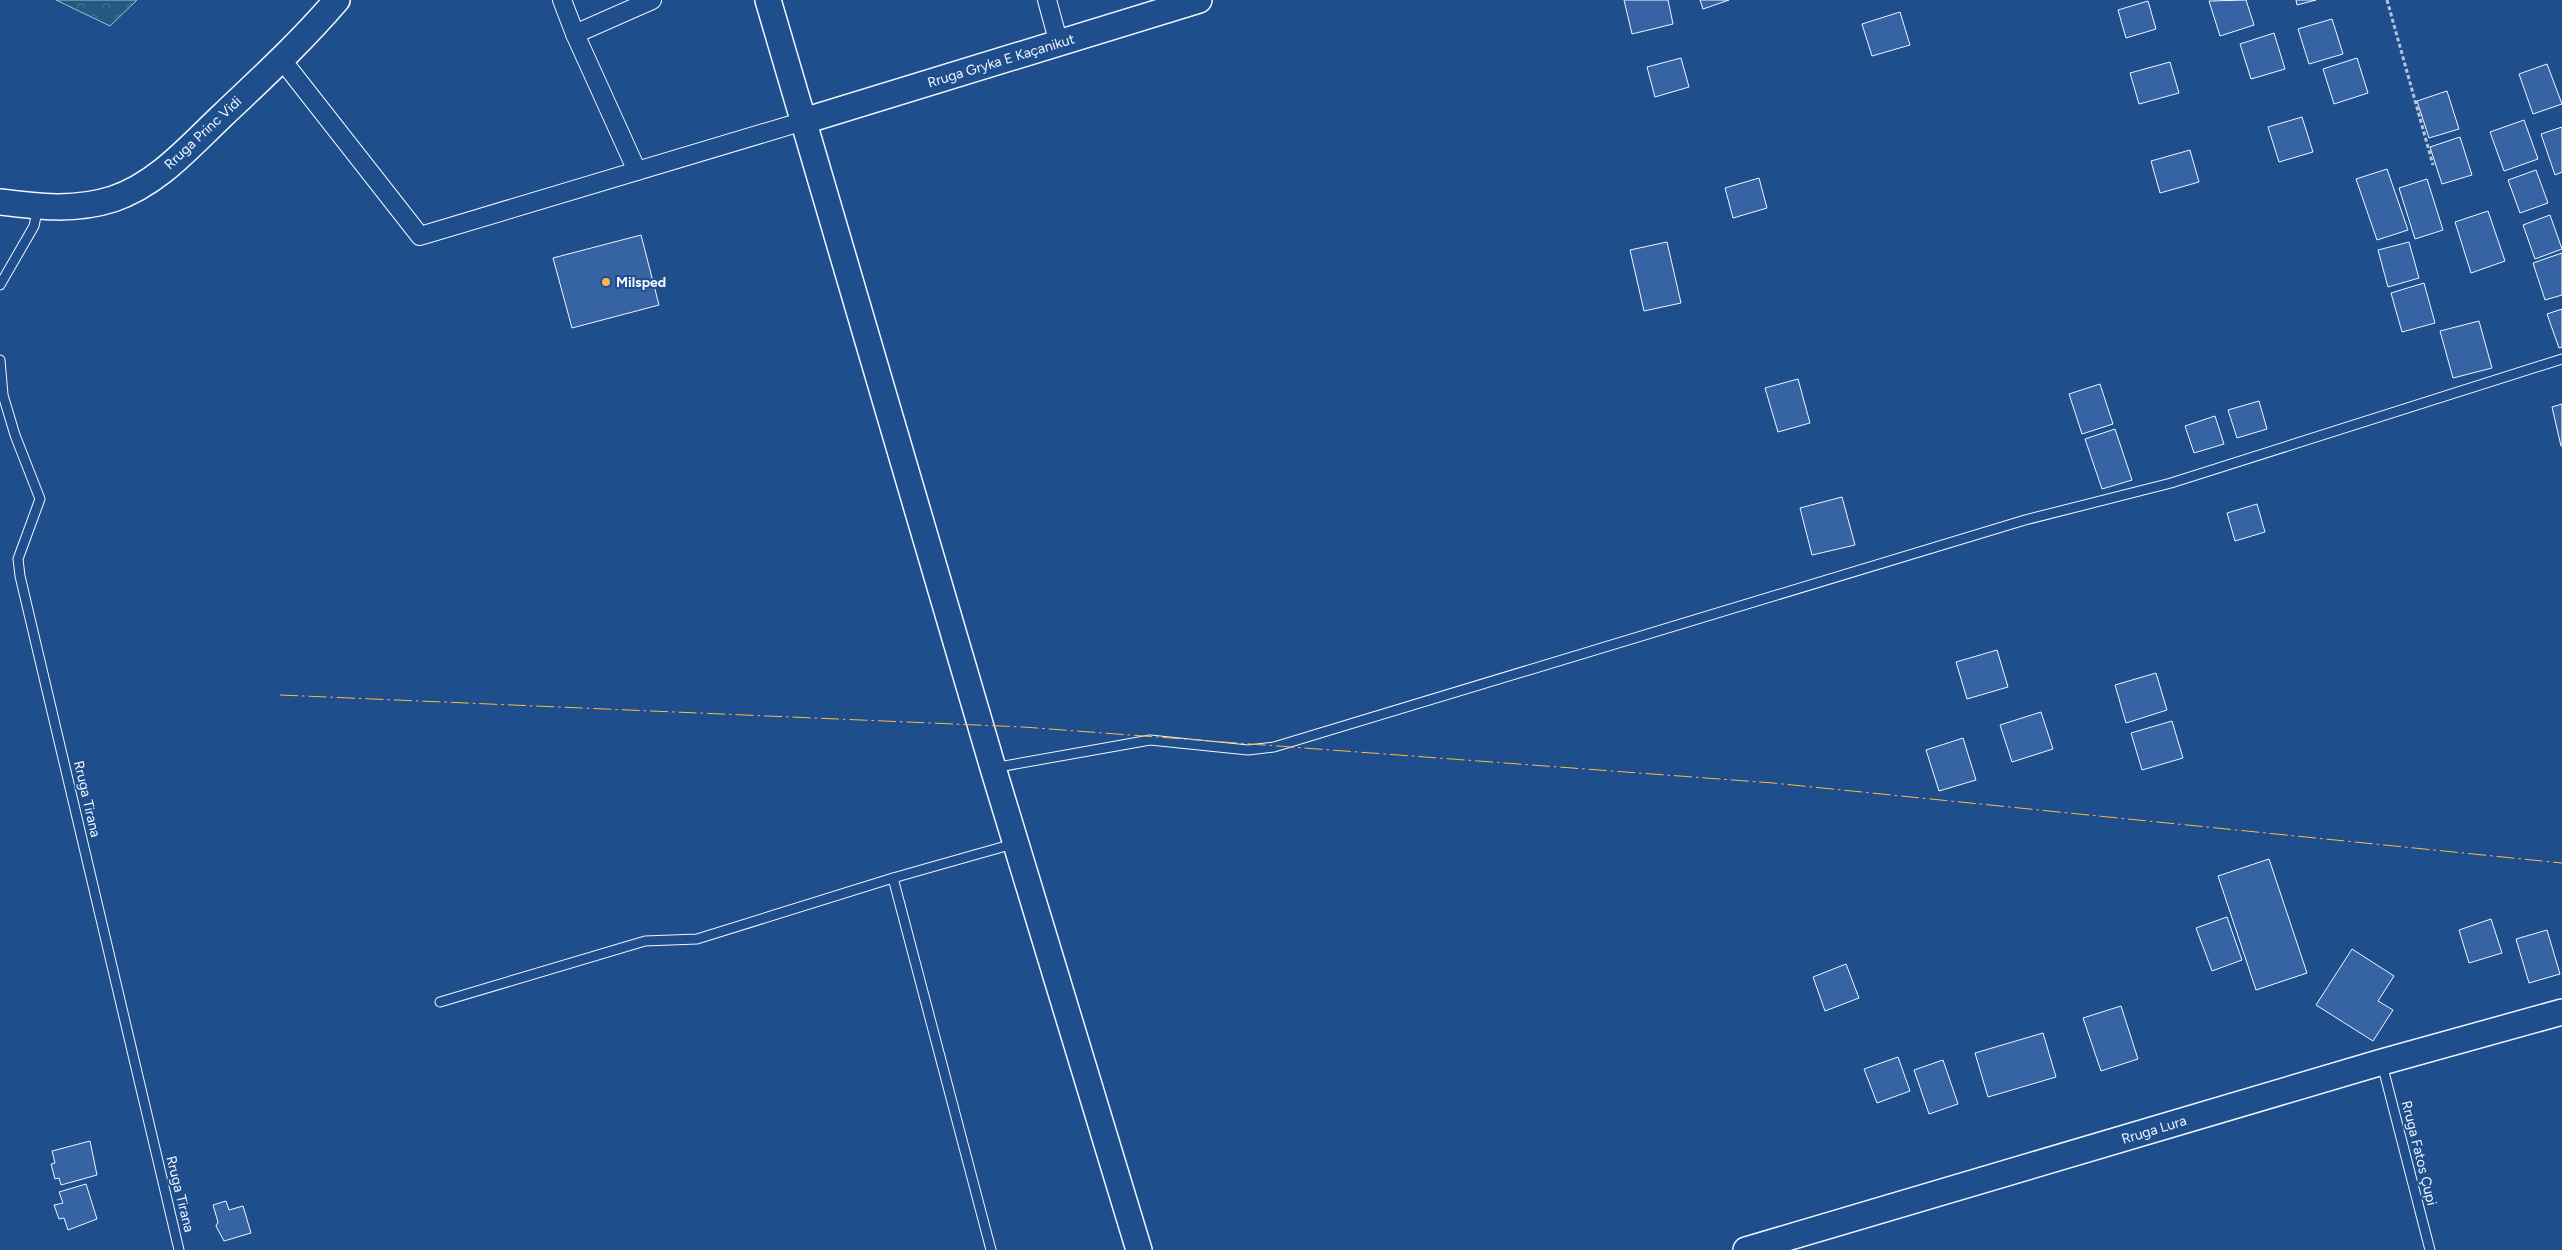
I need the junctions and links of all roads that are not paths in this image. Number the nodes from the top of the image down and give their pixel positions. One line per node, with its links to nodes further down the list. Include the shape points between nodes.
1 (336, 0): 9 (street, Rruga Princ Vidi)
2 (562, 0): 7 (street)
3 (652, 0): 7 (street)
4 (768, 0): 10 (street)
5 (1047, 0): 8 (street)
6 (1198, 0): 8 (street, Rruga Gryka E Kaçanikut)
7 (575, 34): 11 (street)
8 (1059, 44): 10 (street, Rruga Gryka E Kaçanikut)
9 (282, 60): 11 (street, via 420,236); 13 (street, Rruga Princ Vidi, via 164,170 139,188 87,205)
10 (804, 121): 11 (street); 17 (street)
11 (637, 171)
12 (0, 202): 13 (street, Rruga Princ Vidi)
13 (38, 207): 14 (lane, via 34,226)
14 (0, 285)
15 (2562, 359): 17 (lane, via 2171,483 2026,520 1274,748 1248,750 1150,740)
16 (0, 360): 23 (lane, Rruga Tirana, via 3,395 40,499 18,559 20,576)
17 (993, 768): 18 (street)
18 (1016, 843): 19 (lane); 25 (street)
19 (893, 878): 20 (lane, via 697,939 646,941); 24 (lane)
20 (440, 1002)
21 (2562, 1012): 22 (street, Rruga Lura)
22 (2382, 1062): 26 (street, Rruga Lura); 27 (lane, Rruga Fatos Çupi)
23 (179, 1250)
24 (991, 1250)
25 (1139, 1250)
26 (1746, 1250)
27 (2430, 1250)

